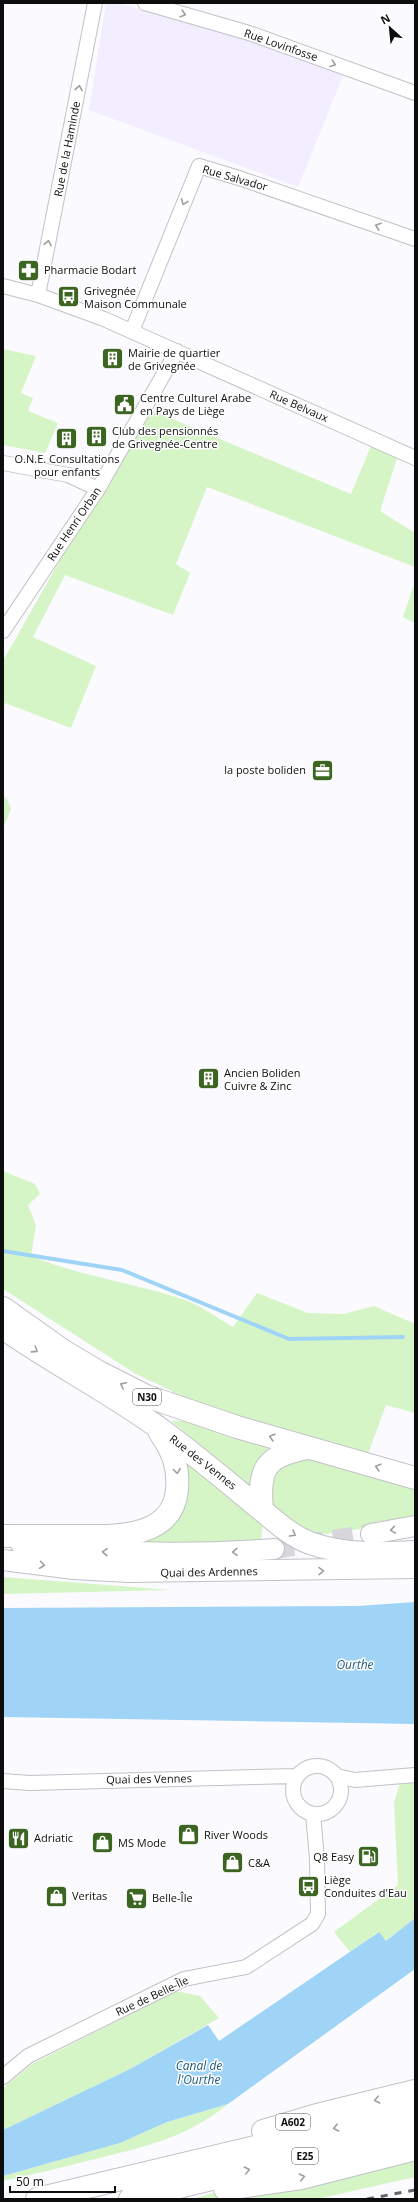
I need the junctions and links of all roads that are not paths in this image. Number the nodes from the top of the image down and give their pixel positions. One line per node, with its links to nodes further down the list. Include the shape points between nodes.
1 (95, 3): 6 (street, Rue de la Haminde, one-way to 1)
2 (145, 3): 3 (street, Rue Lovinfosse, one-way to 3, via 249,34)
3 (415, 93)
4 (415, 239): 7 (street, Rue Salvador, one-way to 7, via 199,166)
5 (3, 286): 6 (street, Rue Belvaux)
6 (38, 295): 7 (street, Rue Belvaux)
7 (132, 331): 8 (street, Rue Belvaux)
8 (176, 352): 9 (street, Rue Belvaux); 11 (street, Rue Henri Orban)
9 (415, 458)
10 (3, 463): 11 (street, via 68,475)
11 (98, 489): 12 (street, Rue Henri Orban)
12 (3, 631)
13 (3, 1308): 16 (main road, N30, one-way to 13, via 206,1418 146,1396 68,1354)
14 (3, 1328): 15 (main road, Rue des Vennes / N30, one-way to 15)
15 (154, 1424): 18 (main road, Rue des Vennes / N30); 20 (main road, one-way to 20, via 172,1452 178,1479 177,1494 172,1507 157,1523 144,1531 123,1536)
16 (309, 1448): 17 (main road, N30, one-way to 16); 18 (main road, via 291,1451 270,1462 264,1471 260,1488)
17 (415, 1478)
18 (262, 1510): 22 (main road, Rue des Vennes / N30, one-way to 22, via 281,1527 309,1543 335,1550)
19 (415, 1526): 22 (main road, one-way to 22)
20 (3, 1536)
21 (3, 1542): 24 (main road, Quai des Ardennes, one-way to 21, via 160,1554 79,1551)
22 (370, 1543): 23 (main road); 25 (main road, Rue des Vennes / N30)
23 (415, 1546)
24 (274, 1549)
25 (415, 1552)
26 (3, 1560): 27 (main road, Quai des Ardennes, one-way to 27, via 74,1569 128,1572)
27 (415, 1568)
28 (415, 1775): 30 (street, via 355,1780)
29 (296, 1776): 30 (street, via 302,1770 317,1765 328,1768); 31 (street, Quai des Vennes, via 29,1783); 32 (street, via 292,1792 294,1800 302,1809)
30 (337, 1776): 32 (street, via 341,1792 339,1800 328,1811)
31 (3, 1781)
32 (313, 1814): 33 (street, Rue de Belle-Île, via 318,1914 312,1924 246,1967 184,1979 28,2056)
33 (3, 2077)
34 (415, 2091): 38 (main road, A602, one-way to 38, via 317,2115 236,2139)
35 (415, 2109): 38 (main road, E25, one-way to 38)
36 (415, 2129): 39 (main road, E25, one-way to 36)
37 (415, 2149): 39 (main road, one-way to 37, via 214,2190 301,2178)
38 (175, 2166): 40 (main road, E25)
39 (195, 2183): 41 (main road, E25)
40 (37, 2199)
41 (130, 2199)

